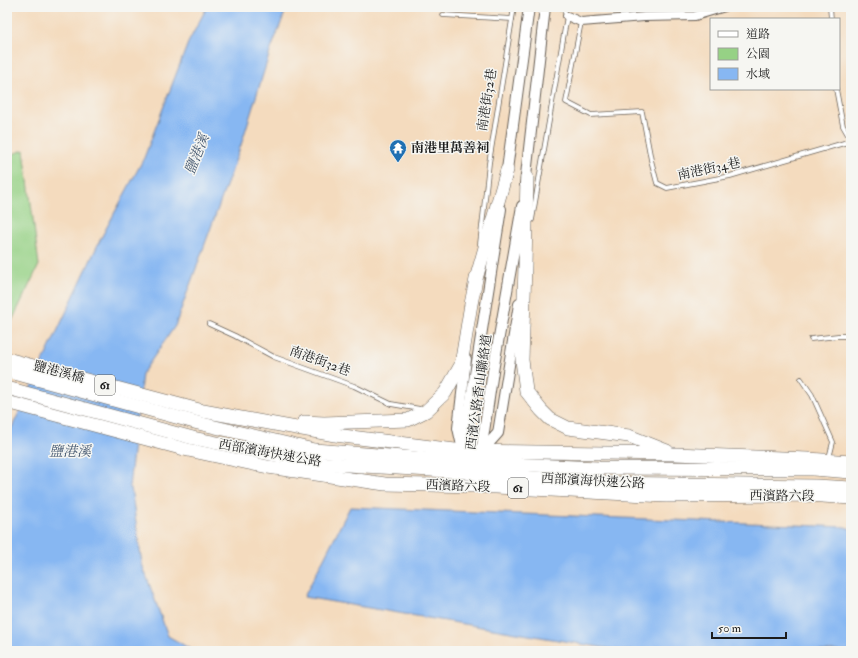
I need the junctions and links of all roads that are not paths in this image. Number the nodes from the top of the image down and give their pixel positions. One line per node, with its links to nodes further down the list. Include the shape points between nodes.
1 (514, 7): 10 (lane, 南港街32巷)
2 (529, 7): 14 (street, 西濱公路香山聯絡道)
3 (545, 7): 15 (street, 西濱公路香山聯絡道)
4 (562, 7): 8 (lane)
5 (725, 7): 11 (street, via 695,16)
6 (830, 7): 9 (lane)
7 (443, 15): 10 (lane)
8 (567, 16): 11 (street); 16 (lane)
9 (831, 18)
10 (512, 19): 17 (lane, 南港街32巷, via 489,163)
11 (582, 22): 13 (lane, 南港街34巷, via 566,102 591,115 642,112 657,182 667,188 730,176)
12 (836, 90): 13 (lane, 南港街34巷, via 842,126)
13 (851, 141)
14 (507, 170): 17 (main road); 32 (street, 西濱公路香山聯絡道)
15 (527, 177): 16 (main road); 34 (street, 西濱公路香山聯絡道, via 493,371)
16 (525, 266): 30 (main road, via 522,360 526,391 541,410 550,419 568,428 629,436); 34 (street, via 498,433)
17 (476, 280): 26 (main road, via 462,365 444,393); 32 (street, via 458,428)
18 (209, 324): 26 (lane, 南港街32巷, via 274,357 354,386 391,404)
19 (851, 336): 20 (lane)
20 (810, 339)
21 (7, 359): 27 (main road, 鹽港溪橋 / 61)
22 (7, 371): 27 (main road, 鹽港溪橋 / 61)
23 (801, 379): 31 (lane, via 812,395 833,442)
24 (7, 388): 29 (main road, 61)
25 (7, 402): 29 (main road, 61)
26 (426, 411): 28 (main road, via 408,420 324,423)
27 (201, 416): 28 (main road, 61); 32 (main road, 西部濱海快速公路 / 61, via 314,450)
28 (257, 420): 32 (main road, 61)
29 (191, 444): 32 (main road, 西部濱海快速公路 / 61, via 314,462); 36 (main road, 西濱路六段 / 61, via 268,467 385,484)
30 (674, 454): 31 (main road, 61); 34 (main road, 61)
31 (829, 461): 33 (main road, 61)
32 (464, 462): 34 (main road, 西部濱海快速公路 / 61); 34 (main road, 61); 36 (street)
33 (851, 462)
34 (482, 463): 35 (main road, 西部濱海快速公路 / 61, via 598,468 813,469); 36 (street, 西濱公路香山聯絡道); 37 (main road, 西部濱海快速公路 / 61, via 598,483)
35 (851, 472)
36 (476, 486): 38 (main road, 西濱路六段 / 61, via 666,496 808,495)
37 (851, 488)
38 (851, 498)

